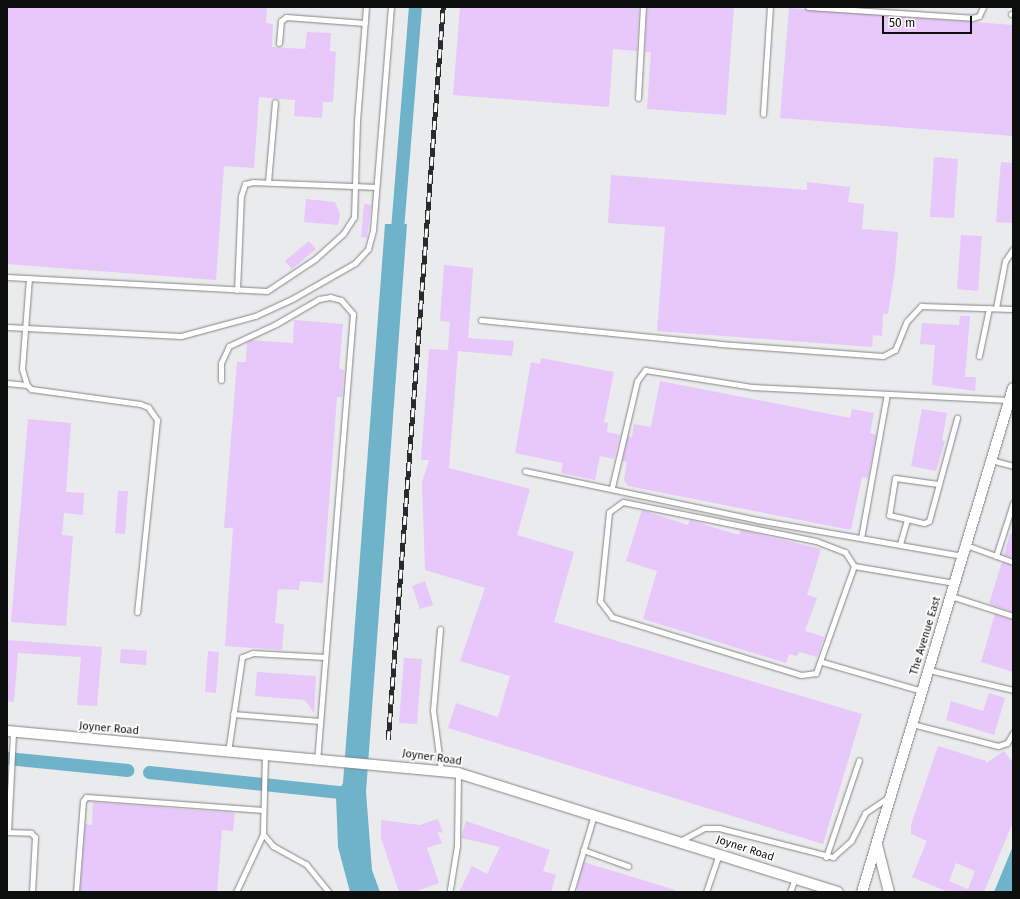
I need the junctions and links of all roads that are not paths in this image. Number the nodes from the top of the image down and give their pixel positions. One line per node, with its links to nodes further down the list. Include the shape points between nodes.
1 (366, 7): 7 (lane)
2 (391, 7): 14 (lane)
3 (643, 7): 9 (lane)
4 (770, 7): 11 (lane)
5 (808, 7): 6 (lane, via 972,18 979,16)
6 (983, 7)
7 (365, 23): 8 (lane, via 286,17 281,21); 13 (lane)
8 (279, 43)
9 (638, 98)
10 (275, 102): 12 (lane)
11 (763, 114)
12 (268, 182): 13 (lane); 18 (lane, via 245,184 243,189)
13 (355, 187): 14 (lane); 18 (lane, via 351,224 315,259 270,290)
14 (376, 187): 24 (lane, via 373,230 362,256 337,275 255,316 199,332 167,337)
15 (1013, 249): 20 (lane, via 1005,262)
16 (7, 277): 17 (lane)
17 (30, 278): 18 (lane); 24 (lane)
18 (237, 290)
19 (989, 308): 20 (lane); 22 (lane, via 921,306 907,321 895,350 883,356 720,344); 25 (lane)
20 (996, 308): 21 (lane)
21 (1013, 309)
22 (481, 320)
23 (7, 327): 24 (lane)
24 (25, 328): 28 (lane, via 22,369)
25 (978, 356)
26 (221, 380): 52 (lane, via 221,363 229,346 276,324 319,299 330,297 341,300 352,314)
27 (7, 383): 28 (lane)
28 (26, 385): 49 (lane, via 31,389 140,404 148,407 157,420)
29 (1013, 388): 31 (street, The Avenue East)
30 (888, 394): 31 (lane); 37 (lane, via 752,386 645,370 637,381); 40 (lane)
31 (1009, 400): 33 (street, The Avenue East)
32 (957, 418): 36 (lane)
33 (991, 460): 34 (lane); 42 (street, The Avenue East)
34 (1013, 466)
35 (525, 471): 37 (lane)
36 (938, 484): 39 (lane, via 929,521); 39 (lane, via 895,478 888,512 892,517)
37 (612, 488): 40 (lane, via 758,520)
38 (1013, 503): 44 (lane)
39 (907, 520): 41 (lane)
40 (861, 538): 41 (lane)
41 (900, 544): 43 (lane)
42 (966, 545): 43 (street, The Avenue East); 44 (lane)
43 (963, 556): 47 (street, The Avenue East)
44 (996, 556): 45 (lane)
45 (1013, 562)
46 (854, 566): 47 (lane); 53 (lane); 53 (lane, via 845,552 834,547 759,528 623,502 609,512 600,601 612,617 801,676 816,673)
47 (955, 583): 48 (street, The Avenue East)
48 (951, 596): 50 (lane); 54 (street, The Avenue East)
49 (137, 612)
50 (1013, 616)
51 (440, 629): 66 (lane, via 433,710)
52 (325, 657): 57 (lane, via 246,654 239,663); 58 (lane)
53 (822, 662): 56 (lane)
54 (929, 670): 55 (lane); 56 (street, The Avenue East)
55 (1013, 690)
56 (922, 691): 59 (street, The Avenue East)
57 (233, 714): 58 (lane); 62 (lane)
58 (320, 721): 64 (lane)
59 (912, 724): 61 (lane, via 998,746 1007,743); 68 (street, The Avenue East)
60 (10, 732): 62 (street, Joyner Road); 71 (lane, via 12,750)
61 (1013, 733)
62 (228, 752): 63 (street, Joyner Road)
63 (265, 756): 64 (street, Joyner Road); 69 (lane)
64 (317, 760): 66 (street, Joyner Road)
65 (859, 760): 77 (lane)
66 (441, 771): 67 (street, Joyner Road)
67 (458, 773): 70 (street, Joyner Road); 80 (lane, via 458,846)
68 (891, 795): 74 (street, The Avenue East); 77 (lane, via 865,813 851,841 840,854)
69 (261, 810): 72 (lane); 82 (lane, via 86,797 83,800)
70 (594, 814): 73 (street, Joyner Road); 75 (lane)
71 (7, 832): 81 (lane, via 31,833 35,837)
72 (263, 834): 83 (lane); 84 (lane, via 273,846 306,864)
73 (680, 840): 76 (street, Joyner Road); 77 (lane, via 704,828 719,828)
74 (877, 843): 89 (street, The Avenue East); 90 (street)
75 (584, 850): 78 (lane); 85 (lane)
76 (719, 853): 79 (street, Joyner Road); 86 (lane)
77 (826, 857)
78 (628, 866)
79 (795, 878): 87 (lane); 88 (street, Joyner Road)
80 (450, 889)
81 (32, 892)
82 (76, 892)
83 (236, 892)
84 (329, 892)
85 (571, 892)
86 (706, 892)
87 (790, 892)
88 (838, 892)
89 (862, 892)
90 (889, 892)

